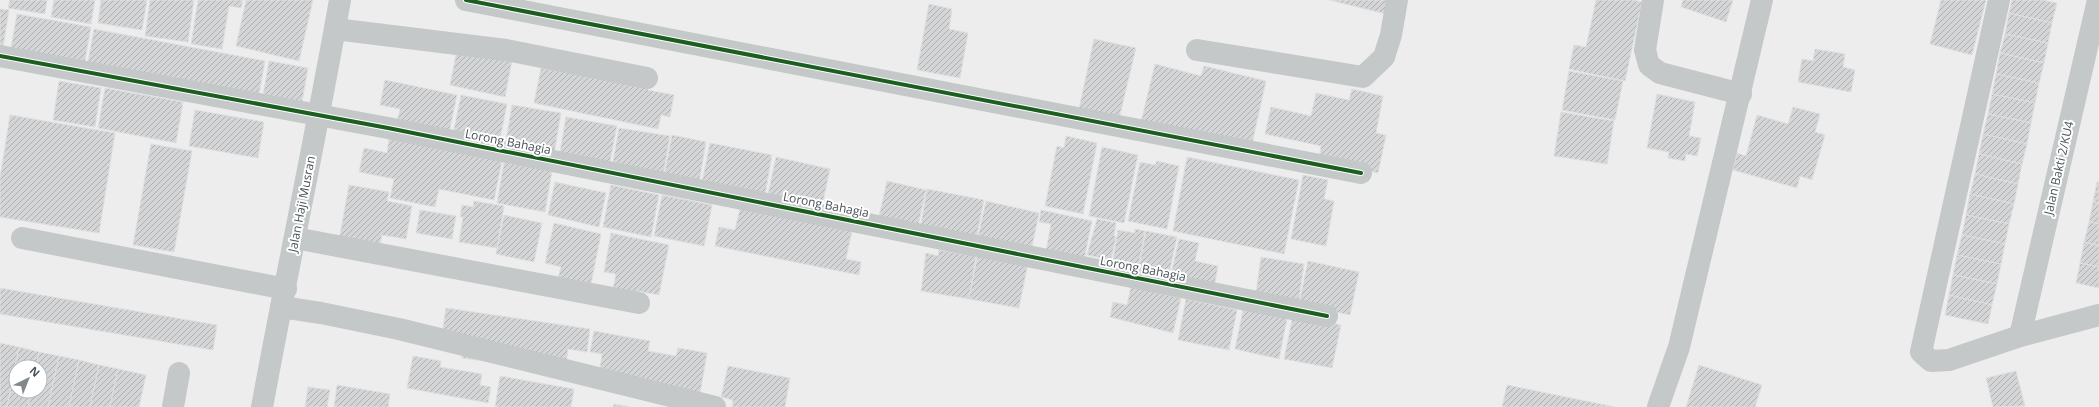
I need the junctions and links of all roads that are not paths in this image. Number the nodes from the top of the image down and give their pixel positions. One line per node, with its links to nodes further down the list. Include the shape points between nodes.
1 (340, 0): 8 (street, Jalan Haji Musran)
2 (466, 0): 14 (street)
3 (1397, 0): 9 (street, via 1392,35 1384,57 1363,77)
4 (1653, 0): 12 (street, via 1645,50 1649,65 1660,73)
5 (1762, 0): 12 (street)
6 (1999, 0): 21 (street, via 1921,352 1931,361 1950,360)
7 (2098, 0): 21 (street, Jalan Bakti 2/KU4)
8 (335, 29): 11 (street, via 506,50); 13 (street, Jalan Haji Musran)
9 (1197, 50)
10 (0, 56): 13 (street, Lorong Bahagia)
11 (647, 78)
12 (1741, 94): 26 (street, via 1679,347)
13 (320, 115): 16 (street, Jalan Haji Musran); 20 (street, Lorong Bahagia)
14 (1361, 173)
15 (22, 238): 17 (street)
16 (295, 238): 17 (street, Jalan Haji Musran); 18 (street)
17 (287, 301): 24 (street, Jalan Haji Musran); 25 (street, via 321,313 399,329)
18 (639, 303)
19 (2099, 315): 21 (street)
20 (1327, 316)
21 (2020, 336)
22 (179, 373): 23 (street)
23 (173, 407)
24 (262, 407)
25 (715, 407)
26 (1658, 407)

